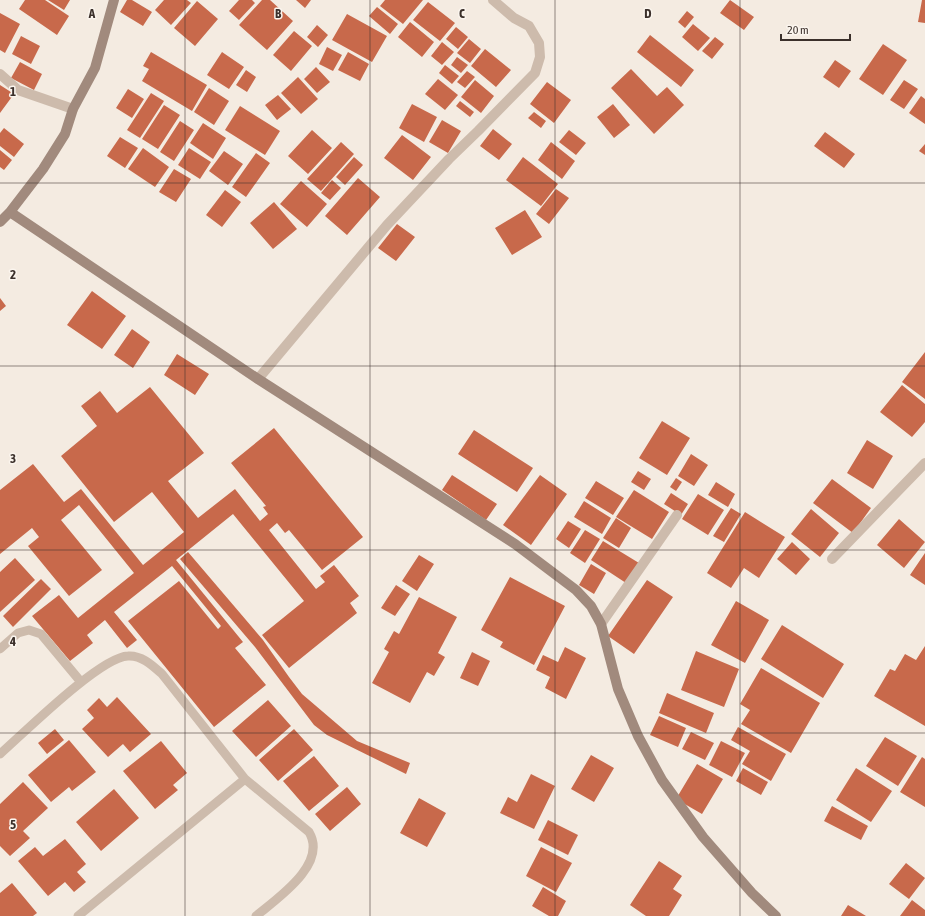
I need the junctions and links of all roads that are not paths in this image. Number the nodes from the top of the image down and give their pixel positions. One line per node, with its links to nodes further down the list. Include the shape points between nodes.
1 (114, 0): 4 (street, via 95,68)
2 (493, 0): 7 (street, via 514,18 529,26 539,43 540,57 535,73 387,225)
3 (0, 74): 4 (street, via 18,90)
4 (73, 108): 5 (street, via 66,134)
5 (10, 212): 6 (street); 7 (street)
6 (0, 222)
7 (258, 379): 11 (street, via 508,540 556,574 592,606)
8 (925, 463): 10 (street)
9 (677, 515): 11 (street)
10 (832, 560)
11 (600, 624): 18 (street, via 618,689 638,736 662,780 703,837 752,893)
12 (0, 649): 13 (lane, via 18,633 29,630 41,634)
13 (80, 682): 14 (lane); 15 (lane, via 120,656 139,657 162,674)
14 (0, 754)
15 (246, 779): 16 (lane); 17 (lane, via 309,832 314,840 314,853 310,863 284,892)
16 (78, 916)
17 (256, 916)
18 (776, 916)

